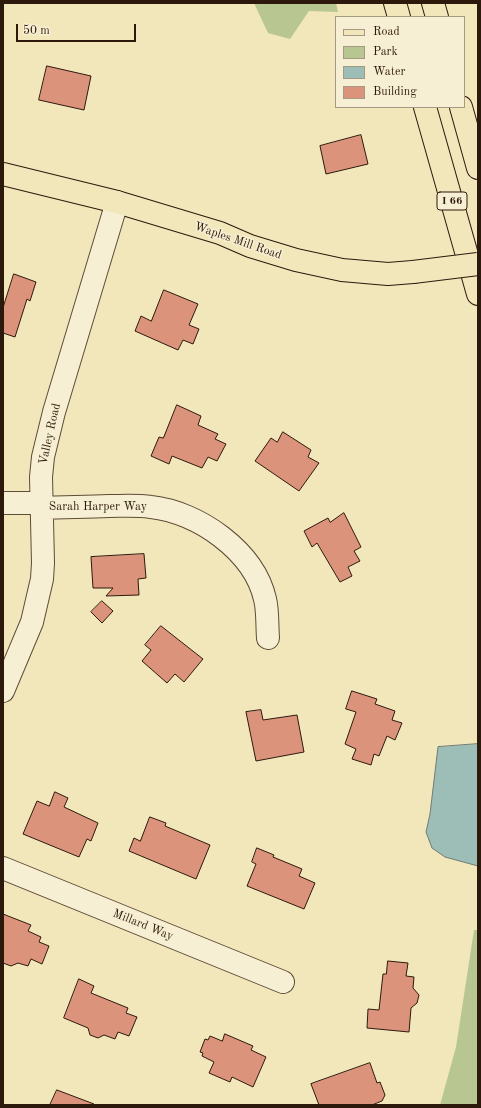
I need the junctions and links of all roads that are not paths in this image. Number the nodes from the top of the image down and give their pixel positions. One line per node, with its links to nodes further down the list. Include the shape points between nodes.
1 (395, 3): 3 (main road)
2 (433, 3): 4 (main road)
3 (399, 16)
4 (437, 16)
5 (425, 108): 11 (main road, I 66)
6 (461, 108): 7 (main road)
7 (478, 168)
8 (3, 174): 9 (main road, Waples Mill Road)
9 (117, 202): 10 (main road, Waples Mill Road, bridge, via 220,233 250,246 296,260 342,270 388,274); 13 (street, Valley Road, via 54,412 43,457)
10 (478, 264)
11 (478, 294)
12 (3, 503): 13 (street, Sarah Harper Way)
13 (42, 506): 14 (street, Sarah Harper Way, via 152,507 190,518 212,530 235,548 260,583 266,600); 15 (street, Valley Road, via 43,563 38,599 32,622)
14 (268, 638)
15 (3, 691)
16 (3, 868): 17 (street, Millard Way)
17 (284, 982)

